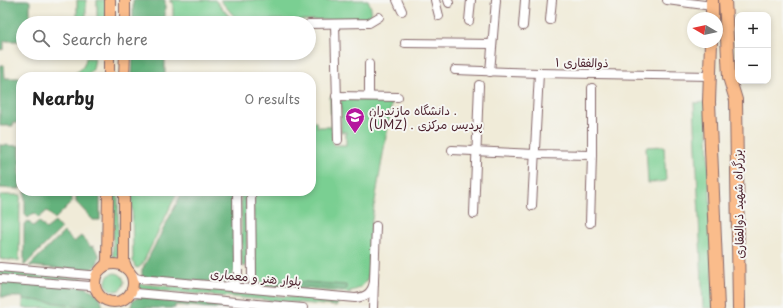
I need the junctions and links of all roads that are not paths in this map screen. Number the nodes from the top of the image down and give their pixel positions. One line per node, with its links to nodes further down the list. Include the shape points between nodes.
1 (110, 0): 13 (main road)
2 (125, 0): 14 (main road)
3 (397, 0): 12 (street)
4 (435, 0): 15 (street)
5 (471, 0): 18 (street)
6 (496, 0): 23 (street)
7 (525, 0): 21 (street)
8 (552, 0): 17 (street)
9 (667, 0): 11 (street)
10 (725, 0): 66 (highway, بزرگراه شهید ذوالفقاری, via 730,77 736,100)
11 (712, 3)
12 (402, 11)
13 (110, 16)
14 (125, 16)
15 (439, 16)
16 (379, 17): 20 (street, via 369,22)
17 (550, 20)
18 (469, 21)
19 (316, 24): 20 (street)
20 (335, 24): 36 (street)
21 (523, 26)
22 (405, 43): 23 (street)
23 (492, 44): 31 (street)
24 (711, 48): 33 (highway, بزرگراه شهید ذوالفقاری)
25 (109, 60): 29 (main road)
26 (125, 60): 30 (main road)
27 (369, 64): 37 (street)
28 (455, 70): 31 (street, ذوالفقاری ۱)
29 (109, 72)
30 (124, 72)
31 (490, 72): 32 (street, ذوالفقاری ۱)
32 (539, 73): 33 (street, ذوالفقاری ۱); 42 (street)
33 (710, 76): 65 (highway, بزرگراه شهید ذوالفقاری)
34 (479, 85): 41 (street)
35 (592, 88): 43 (street)
36 (336, 96): 37 (street); 39 (street)
37 (369, 96): 38 (street)
38 (398, 97)
39 (338, 140)
40 (452, 150): 41 (street)
41 (477, 152): 42 (street); 49 (street)
42 (534, 154): 43 (street); 48 (street)
43 (592, 155): 50 (street)
44 (108, 196): 53 (main road, via 107,260)
45 (124, 196): 54 (main road, via 124,261)
46 (237, 196): 57 (street, via 237,277 234,284)
47 (251, 196): 58 (street, via 252,276 255,286)
48 (532, 206)
49 (474, 214)
50 (590, 223)
51 (376, 226): 56 (street)
52 (0, 267): 53 (street, via 90,275)
53 (102, 269): 54 (main road, via 110,264 116,264); 59 (main road, via 96,281)
54 (128, 270): 57 (street, بلوار هنر و معماری, via 140,279); 60 (main road, via 133,283)
55 (0, 279): 59 (street, via 90,286)
56 (374, 282): 58 (street, بلوار هنر و معماری, via 370,292 360,298); 64 (street)
57 (227, 286): 58 (street, بلوار هنر و معماری)
58 (261, 290)
59 (100, 294): 60 (main road, via 106,300 114,301); 61 (main road)
60 (128, 296): 62 (main road); 63 (street, via 135,293)
61 (105, 308)
62 (122, 308)
63 (303, 308)
64 (373, 308)
65 (718, 308)
66 (739, 308)

